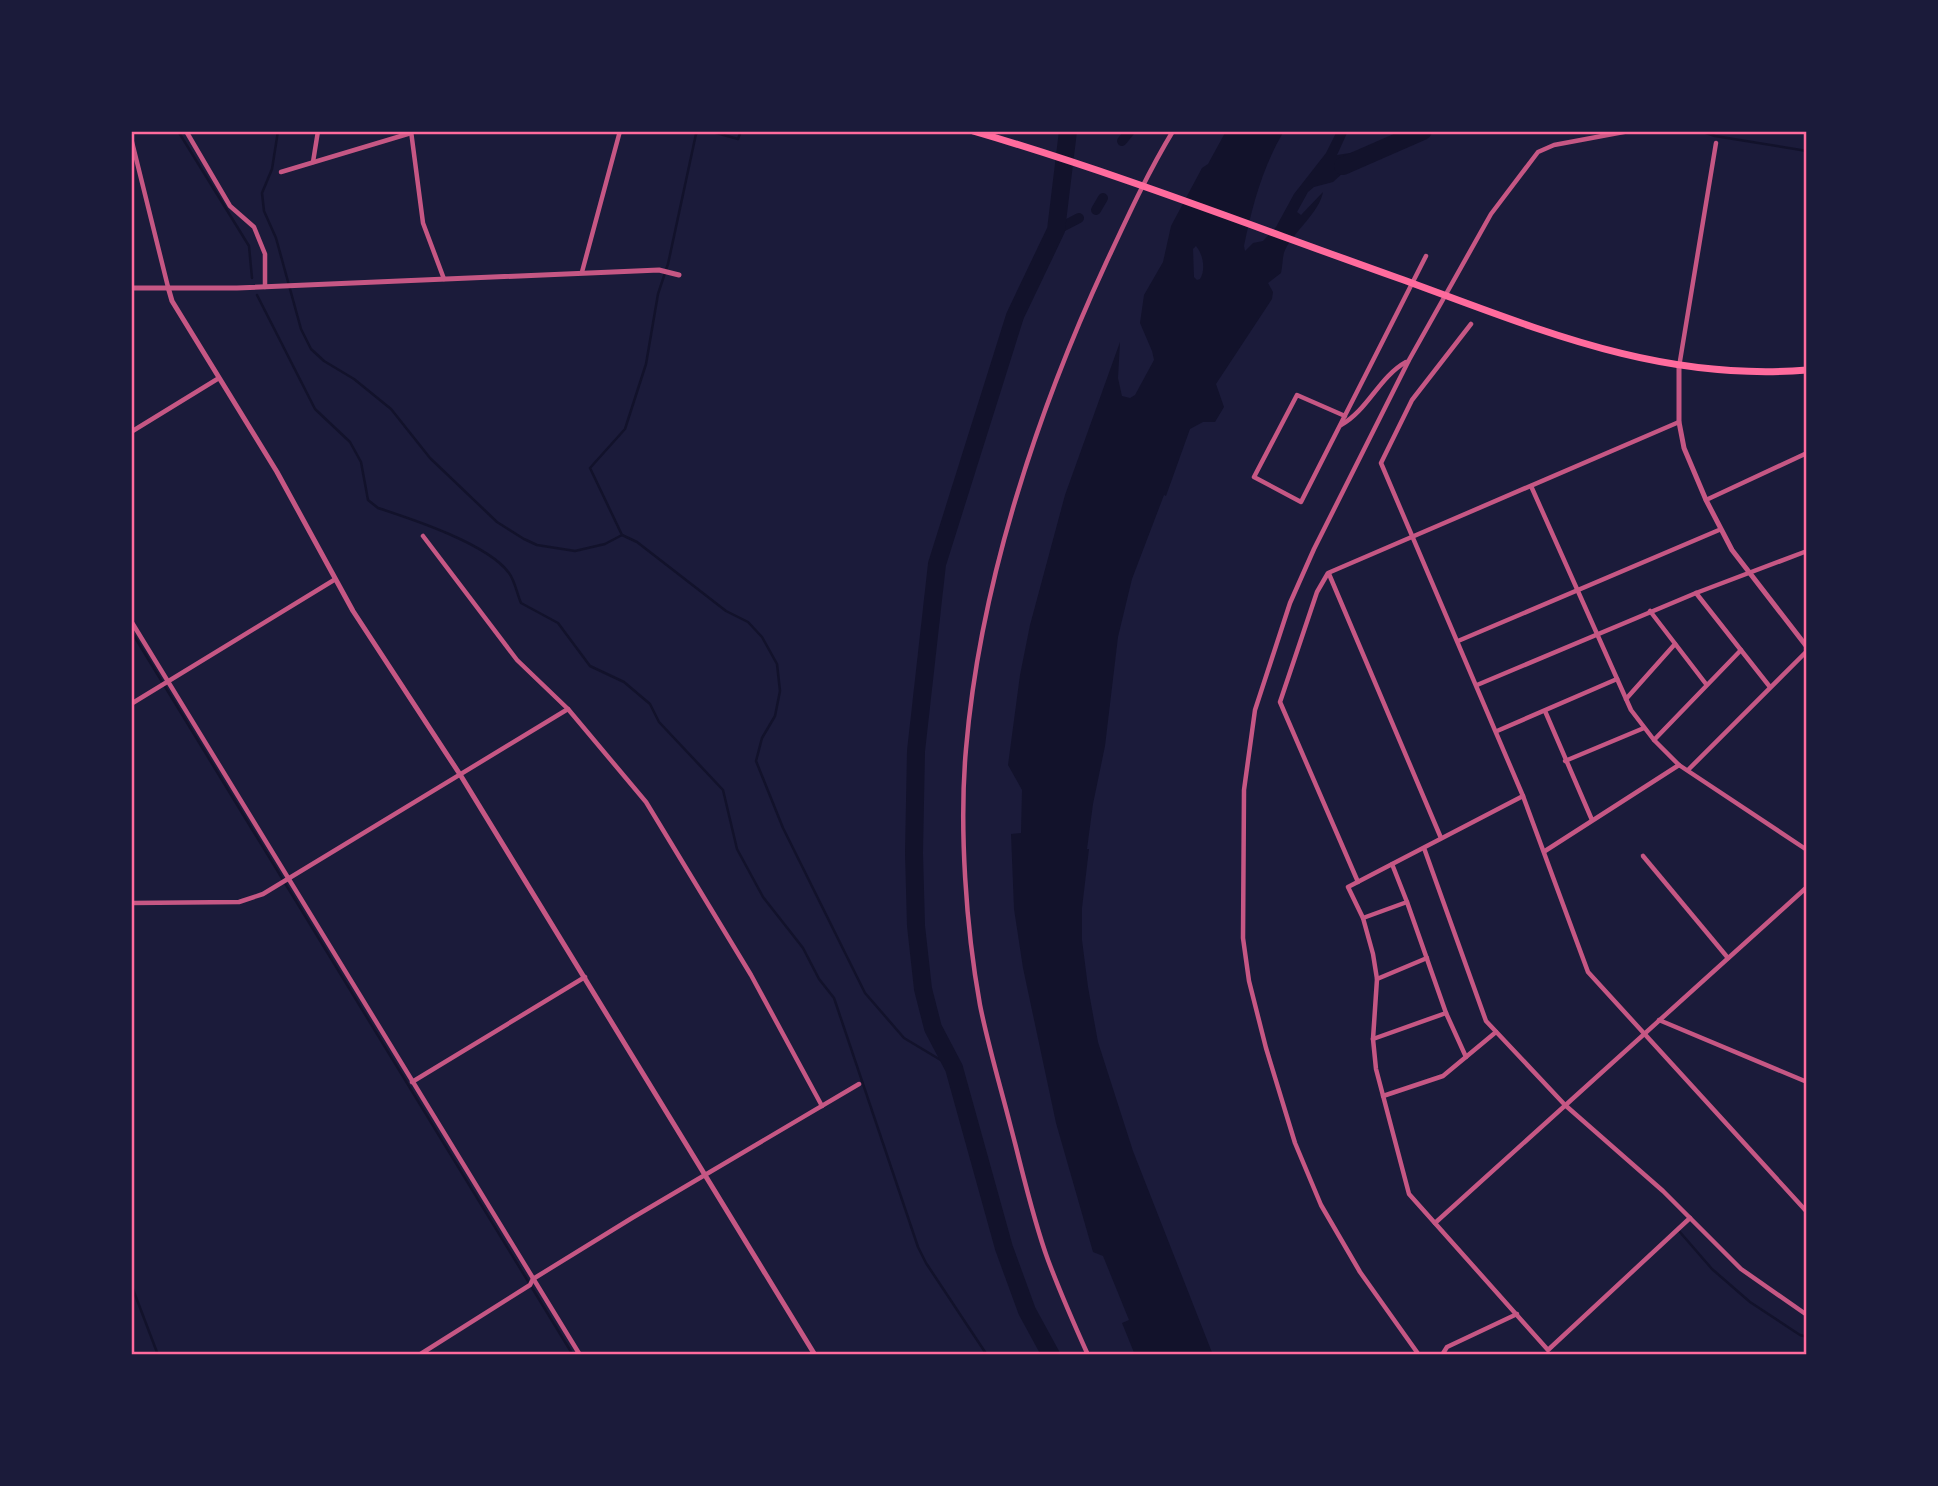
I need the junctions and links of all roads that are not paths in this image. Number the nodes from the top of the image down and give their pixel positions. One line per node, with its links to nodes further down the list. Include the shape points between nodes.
1 (186, 131): 18 (street, via 230,206 254,227 265,254)
2 (318, 131): 10 (street)
3 (620, 131): 14 (street)
4 (973, 131): 12 (main road)
5 (1173, 131): 12 (street)
6 (1629, 131): 20 (street, via 1538,152)
7 (411, 132): 10 (street); 16 (street, via 423,223)
8 (131, 138): 17 (street)
9 (1716, 143): 23 (street)
10 (313, 162): 11 (street)
11 (281, 172)
12 (1141, 186): 20 (main road); 105 (street, via 1082,316 1028,463 986,612 965,751 967,888 980,1005 1047,1258)
13 (1426, 256): 26 (street)
14 (582, 272): 15 (street, via 659,270); 16 (street)
15 (680, 275)
16 (444, 279): 18 (street)
17 (168, 287): 18 (street); 19 (street); 25 (street)
18 (265, 287)
19 (131, 288)
20 (1441, 294): 22 (street); 23 (main road, via 1581,344)
21 (1471, 324): 35 (street, via 1412,400 1381,463)
22 (1409, 360): 28 (street, via 1396,367 1354,418); 106 (street, via 1295,592 1255,710 1244,790 1243,938 1275,1083 1321,1205 1360,1272)
23 (1679, 367): 24 (main road); 27 (street)
24 (1807, 370)
25 (219, 378): 29 (street); 39 (street, via 277,472)
26 (1345, 416): 28 (street); 28 (street, via 1297,395 1254,477 1301,502)
27 (1679, 422): 31 (street); 32 (street, via 1684,448)
28 (1340, 426)
29 (131, 432)
30 (1807, 453): 32 (street)
31 (1531, 486): 35 (street); 40 (street)
32 (1706, 500): 33 (street)
33 (1719, 530): 37 (street); 40 (street)
34 (423, 536): 56 (street, via 517,660)
35 (1414, 537): 38 (street); 45 (street)
36 (1807, 551): 37 (street)
37 (1748, 571): 41 (street); 47 (street)
38 (1328, 573): 67 (street); 74 (street, via 1317,592 1280,702)
39 (334, 580): 50 (street); 64 (street)
40 (1577, 591): 44 (street); 45 (street)
41 (1696, 593): 42 (street); 48 (street)
42 (1650, 611): 44 (street); 46 (street)
43 (131, 621): 50 (street)
44 (1597, 634): 49 (street); 52 (street)
45 (1458, 641): 52 (street)
46 (1675, 644): 51 (street); 54 (street)
47 (1807, 649): 53 (street)
48 (1741, 650): 51 (street); 53 (street)
49 (1617, 679): 54 (street); 57 (street)
50 (165, 684): 55 (street); 73 (street)
51 (1706, 684): 60 (street)
52 (1477, 685): 59 (street)
53 (1770, 687): 63 (street)
54 (1626, 699): 58 (street)
55 (131, 705)
56 (568, 709): 64 (street); 94 (street, via 646,802 751,975)
57 (1545, 710): 59 (street); 61 (street)
58 (1644, 728): 60 (street); 61 (street)
59 (1496, 731): 65 (street)
60 (1654, 740): 62 (street)
61 (1565, 761): 66 (street)
62 (1679, 765): 63 (street); 66 (street)
63 (1688, 771): 69 (street)
64 (461, 776): 73 (street); 81 (street)
65 (1523, 796): 67 (street); 70 (street)
66 (1592, 820): 70 (street)
67 (1441, 838): 68 (street)
68 (1424, 848): 72 (street); 85 (street, via 1486,1021)
69 (1807, 850)
70 (1545, 851): 86 (street, via 1588,972)
71 (1643, 856): 80 (street)
72 (1392, 864): 74 (street); 76 (street)
73 (288, 880): 77 (street, via 239,902); 89 (street)
74 (1358, 882): 78 (street, via 1348,887)
75 (1807, 887): 80 (street)
76 (1407, 902): 78 (street); 79 (street)
77 (131, 903)
78 (1363, 918): 82 (street)
79 (1427, 958): 82 (street); 83 (street)
80 (1728, 958): 84 (street)
81 (585, 977): 89 (street); 95 (street)
82 (1377, 979): 87 (street)
83 (1446, 1013): 87 (street); 88 (street)
84 (1659, 1020): 86 (street); 90 (street)
85 (1496, 1032): 88 (street); 93 (street)
86 (1645, 1033): 93 (street); 96 (street)
87 (1373, 1039): 92 (street)
88 (1466, 1057): 92 (street, via 1443,1076)
89 (412, 1082): 99 (street)
90 (1807, 1082)
91 (859, 1084): 94 (street)
92 (1383, 1096): 98 (street, via 1409,1194)
93 (1565, 1105): 97 (street); 98 (street)
94 (822, 1106): 95 (street)
95 (705, 1175): 99 (street); 104 (street)
96 (1807, 1212)
97 (1690, 1219): 100 (street, via 1548,1350); 101 (street, via 1741,1269)
98 (1435, 1223): 100 (street)
99 (533, 1279): 102 (street, via 520,1292); 103 (street)
100 (1517, 1314): 107 (street)
101 (1807, 1315)
102 (419, 1355)
103 (580, 1355)
104 (815, 1355)
105 (1088, 1355)
106 (1419, 1355)
107 (1441, 1355)

